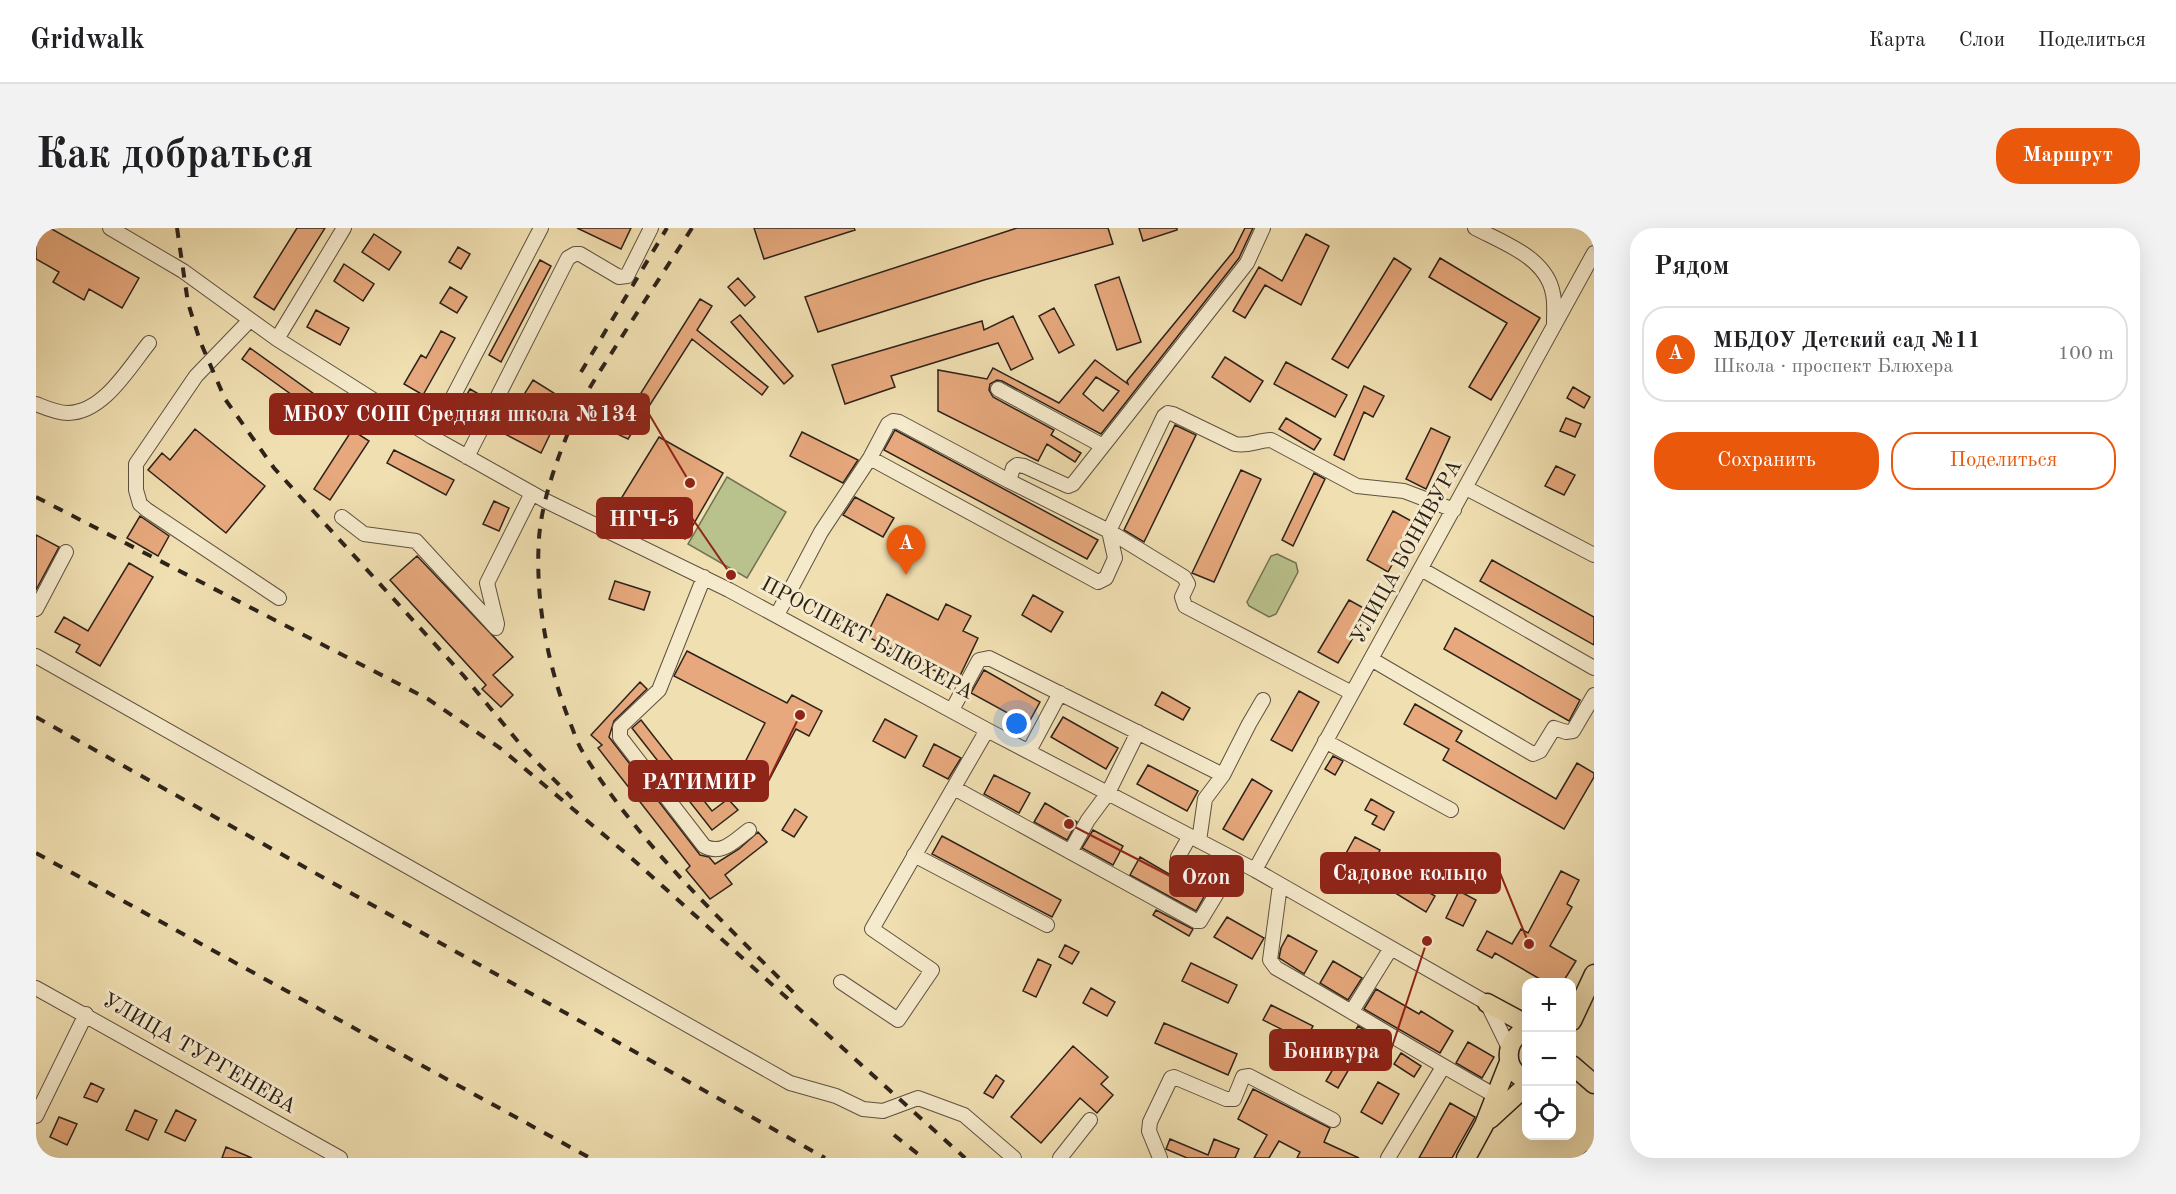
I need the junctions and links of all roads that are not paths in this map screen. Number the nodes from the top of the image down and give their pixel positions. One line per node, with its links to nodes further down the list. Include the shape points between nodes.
1 (110, 228): 8 (street, ПРОСПЕКТ БЛЮХЕРА, via 183,271)
2 (344, 228): 10 (street)
3 (541, 228): 14 (street)
4 (651, 228): 16 (street, via 627,276 619,277 580,254 568,258)
5 (1263, 228): 15 (street, via 1246,262)
6 (1475, 228): 9 (street, via 1521,251 1540,268 1553,292)
7 (1594, 253): 9 (street, УЛИЦА БОНИВУРА)
8 (250, 320): 10 (street, ПРОСПЕКТ БЛЮХЕРА); 28 (street, via 190,383 136,464 136,490 140,504 147,510)
9 (1554, 323): 19 (street, УЛИЦА БОНИВУРА)
10 (277, 339): 14 (street, ПРОСПЕКТ БЛЮХЕРА)
11 (149, 343): 13 (street, via 102,401 70,413)
12 (998, 388): 15 (street)
13 (36, 404)
14 (432, 437): 16 (street, ПРОСПЕКТ БЛЮХЕРА)
15 (1103, 446): 18 (street, via 1068,486 1017,465)
16 (467, 457): 20 (street, ПРОСПЕКТ БЛЮХЕРА)
17 (870, 458): 18 (street, via 893,421); 23 (street, via 1098,582 1106,578 1115,558); 30 (street, via 820,532)
18 (1009, 481): 23 (street)
19 (1467, 488): 21 (street, УЛИЦА БОНИВУРА); 25 (street)
20 (532, 493): 22 (street, via 487,583 496,628 416,542 364,534); 27 (street, ПРОСПЕКТ БЛЮХЕРА)
21 (1454, 510): 23 (street, via 1404,491 1358,486 1271,440 1246,446 1235,444 1168,413); 26 (street, УЛИЦА БОНИВУРА)
22 (342, 517)
23 (1109, 531): 35 (street, via 1184,577 1188,584 1182,597 1185,606)
24 (66, 552): 29 (street)
25 (1594, 555)
26 (1421, 569): 32 (street, УЛИЦА БОНИВУРА); 33 (street)
27 (704, 577): 30 (street, ПРОСПЕКТ БЛЮХЕРА); 47 (street, via 659,690 620,727 620,737 704,846 722,849)
28 (279, 598)
29 (36, 609)
30 (777, 615): 38 (street, ПРОСПЕКТ БЛЮХЕРА)
31 (36, 656): 77 (street, via 790,1083 836,1096 863,1109 883,1111 918,1098 964,1115)
32 (1371, 659): 35 (street, УЛИЦА БОНИВУРА); 36 (street, via 1533,754 1540,751 1554,728 1573,731)
33 (1594, 668)
34 (1060, 693): 38 (street, via 983,657); 40 (street); 42 (street)
35 (1352, 693): 41 (street, УЛИЦА БОНИВУРА)
36 (1594, 695)
37 (1263, 700): 43 (street)
38 (952, 710): 39 (street, ПРОСПЕКТ БЛЮХЕРА)
39 (987, 730): 42 (street, ПРОСПЕКТ БЛЮХЕРА); 44 (street)
40 (1138, 732): 43 (street); 45 (street)
41 (1325, 741): 46 (street); 51 (street, УЛИЦА БОНИВУРА)
42 (1029, 751): 45 (street, ПРОСПЕКТ БЛЮХЕРА)
43 (1223, 775): 48 (street, via 1205,799)
44 (954, 788): 49 (street); 50 (street)
45 (1108, 793): 48 (street, ПРОСПЕКТ БЛЮХЕРА); 49 (street)
46 (1451, 810)
47 (749, 830)
48 (1194, 838): 49 (street, via 1178,857 1180,865 1217,889 1200,921); 51 (street, ПРОСПЕКТ БЛЮХЕРА)
49 (1070, 852)
50 (914, 855): 53 (street); 56 (street, via 872,930 932,970 898,1020)
51 (1255, 870): 52 (street, ПРОСПЕКТ БЛЮХЕРА)
52 (1280, 885): 54 (street, ПРОСПЕКТ БЛЮХЕРА); 60 (street, via 1272,964)
53 (1047, 925)
54 (1390, 948): 58 (street, ПРОСПЕКТ БЛЮХЕРА); 60 (street)
55 (1594, 974): 59 (main road)
56 (841, 982)
57 (36, 988): 61 (street, УЛИЦА ТУРГЕНЕВА)
58 (1487, 1003): 62 (main road); 64 (street)
59 (1576, 1004)
60 (1352, 1011): 65 (street)
61 (86, 1014): 72 (street); 76 (street, УЛИЦА ТУРГЕНЕВА)
62 (1522, 1021)
63 (1522, 1032): 64 (main road)
64 (1509, 1055): 67 (main road, via 1517,1075); 71 (main road)
65 (1443, 1067): 71 (street); 80 (street)
66 (1576, 1069): 69 (main road)
67 (1522, 1078)
68 (1576, 1082): 69 (main road)
69 (1593, 1084)
70 (1522, 1091): 75 (main road)
71 (1496, 1096): 75 (main road)
72 (36, 1116)
73 (1090, 1120): 78 (street)
74 (1334, 1120): 79 (street, via 1249,1076 1244,1077 1234,1099 1174,1077 1149,1122)
75 (1484, 1125): 81 (main road)
76 (340, 1158)
77 (1014, 1158)
78 (1060, 1158)
79 (1160, 1158)
80 (1388, 1158)
81 (1466, 1158)

